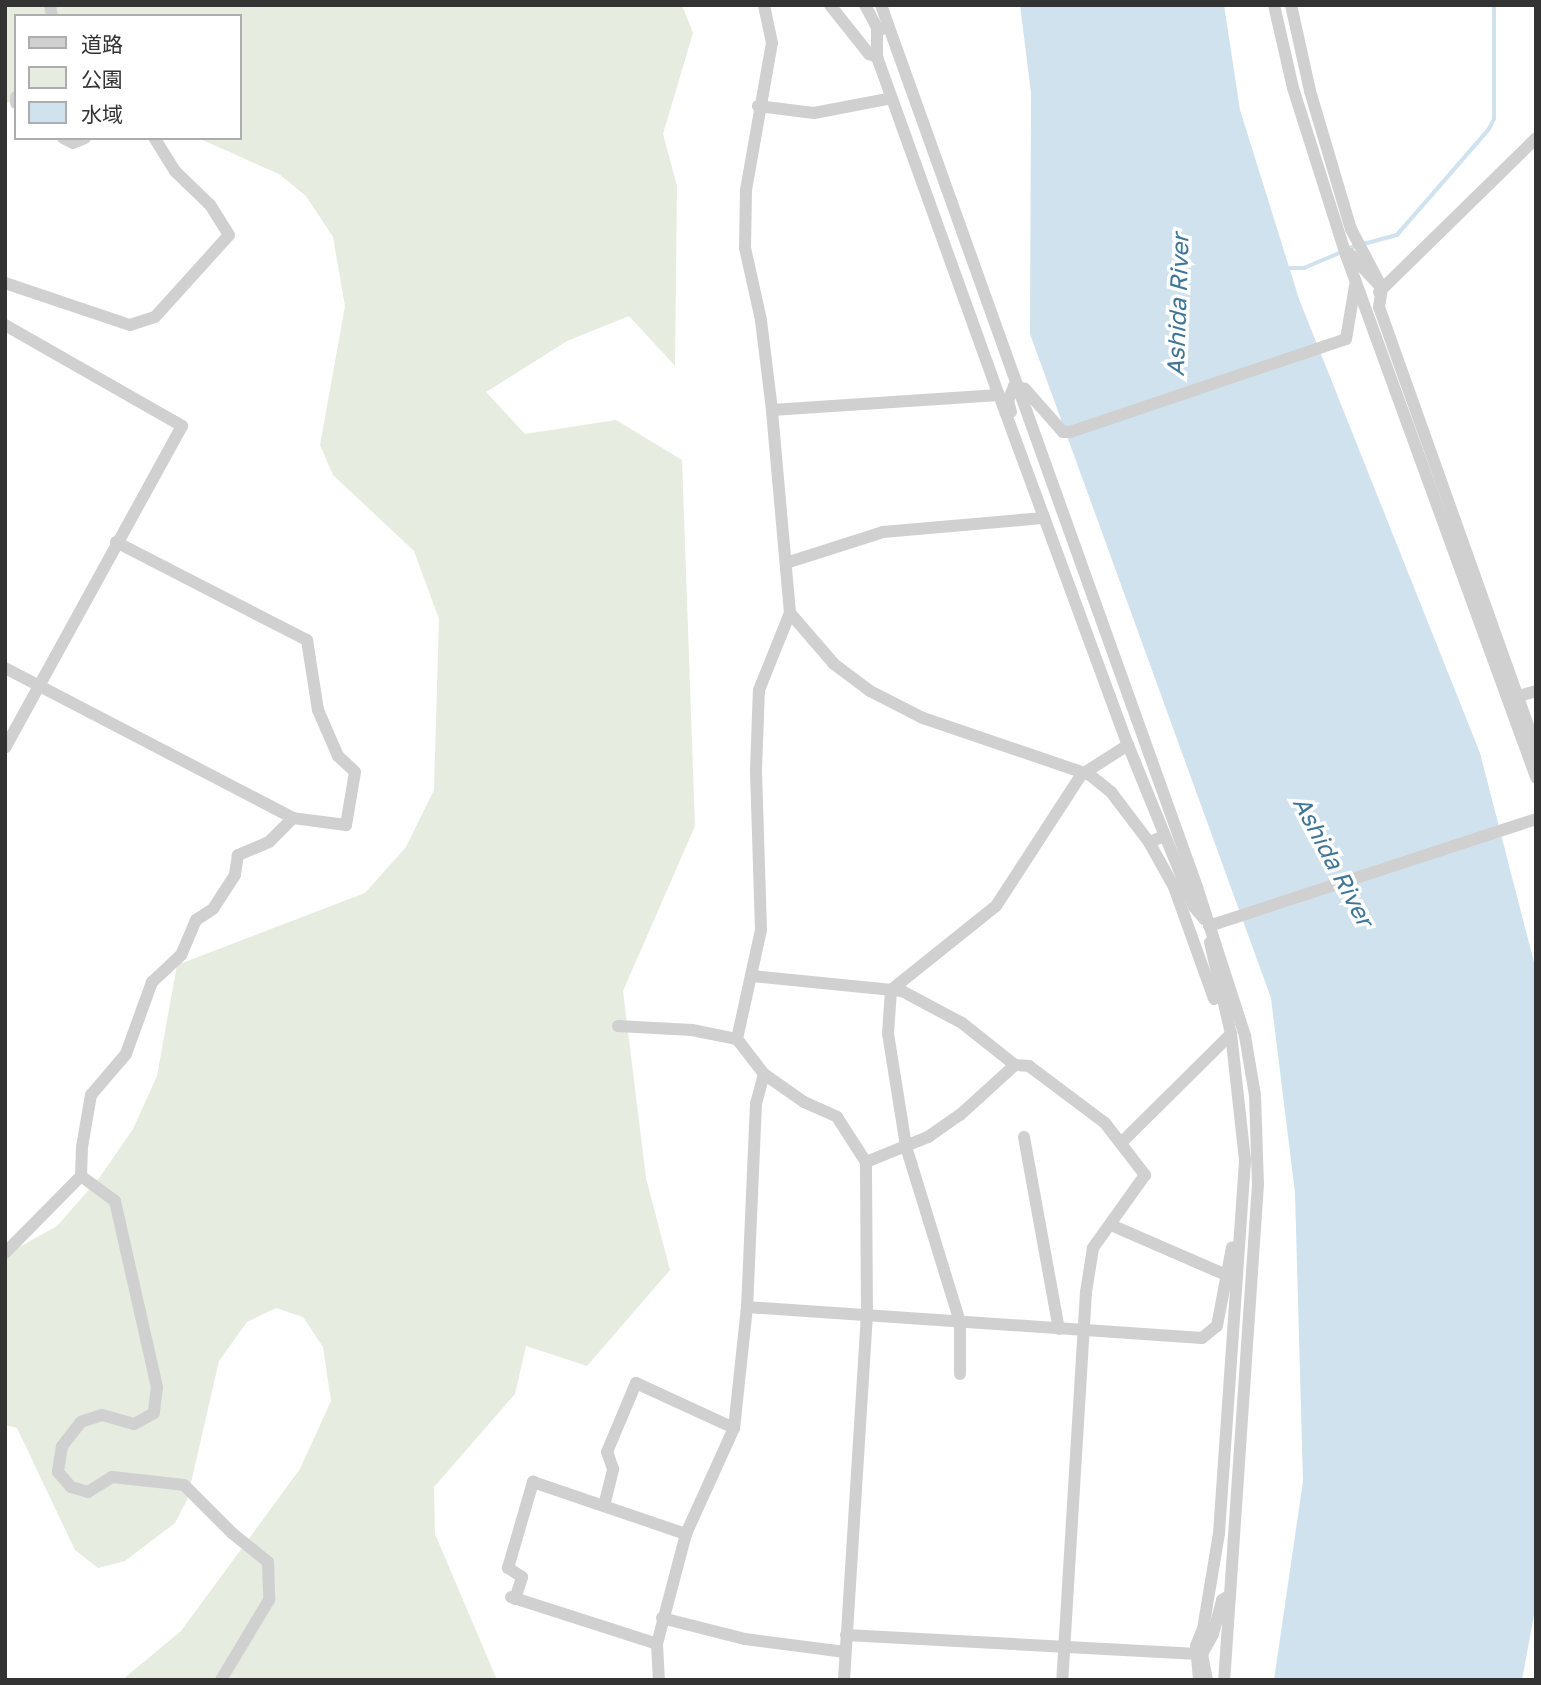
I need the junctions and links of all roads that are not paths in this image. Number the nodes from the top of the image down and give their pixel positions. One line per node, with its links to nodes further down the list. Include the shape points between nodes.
1 (764, 5): 10 (street, via 772,43)
2 (830, 5): 8 (street, via 869,54)
3 (865, 5): 7 (street)
4 (881, 5): 7 (street)
5 (1274, 5): 13 (street, via 1293,88)
6 (1291, 5): 16 (street, via 1310,91 1351,229)
7 (882, 29): 8 (street); 19 (street)
8 (877, 57): 9 (street)
9 (892, 98): 10 (street, via 814,113); 20 (street)
10 (758, 106): 21 (street, via 746,190 745,248)
11 (1536, 138): 16 (street)
12 (155, 140): 15 (street, via 175,171 210,205 229,234 155,317 130,325)
13 (1346, 255): 14 (street); 16 (street, via 1351,254)
14 (1355, 282): 18 (street); 19 (street, via 1346,339 1070,432 1063,432 1026,389)
15 (5, 283)
16 (1382, 288): 18 (street, via 1374,300); 30 (street, via 1379,307)
17 (5, 325): 24 (street, via 182,426)
18 (1370, 325): 35 (street)
19 (1014, 386): 22 (street, via 1008,401 1024,446); 40 (street)
20 (999, 395): 21 (street); 22 (street)
21 (772, 410): 25 (street)
22 (1019, 449): 23 (street)
23 (1044, 518): 25 (street, via 883,532); 31 (street)
24 (116, 542): 28 (street); 36 (street, via 307,640 318,710 338,756 355,772 346,825)
25 (786, 563): 26 (street)
26 (790, 613): 34 (street, via 834,664 870,691 923,718); 41 (street, via 759,690 756,770 761,930)
27 (5, 668): 28 (street)
28 (38, 686): 32 (street); 36 (street)
29 (1536, 691): 30 (street)
30 (1519, 696): 33 (street)
31 (1128, 745): 34 (street); 38 (street)
32 (5, 748)
33 (1536, 748)
34 (1081, 775): 39 (street, via 1090,775 1111,792); 42 (street, via 996,906)
35 (1536, 777)
36 (293, 818): 52 (street, via 269,842 238,855 235,875 213,909 196,920 181,955 152,982 125,1054 91,1095)
37 (1536, 819): 40 (street)
38 (1166, 836): 39 (street); 40 (street, via 1194,907)
39 (1149, 842): 44 (street, via 1174,887)
40 (1209, 926): 44 (street, via 1210,955); 66 (street, via 1245,1036 1255,1095 1258,1184)
41 (752, 976): 42 (street); 45 (street)
42 (891, 990): 46 (street, via 902,991 962,1023); 50 (street, via 888,1034)
43 (618, 1026): 45 (street, via 692,1030)
44 (1230, 1036): 49 (street); 53 (street, via 1245,1160)
45 (737, 1039): 47 (street)
46 (1015, 1065): 49 (street, via 1029,1066); 50 (street, via 960,1115)
47 (764, 1074): 51 (street, via 804,1102 837,1117); 57 (street, via 753,1143)
48 (1024, 1137): 60 (street)
49 (1123, 1141): 54 (street, via 1145,1175)
50 (906, 1146): 51 (street); 59 (street)
51 (866, 1162): 58 (street)
52 (81, 1176): 55 (street); 73 (street, via 115,1201 157,1387 154,1413 134,1424 102,1415 81,1422 62,1446 58,1472 71,1487 88,1492 112,1477 184,1485 268,1562 269,1600)
53 (1240, 1224): 56 (street, via 1236,1225); 72 (street, via 1219,1533)
54 (1111, 1225): 56 (street); 61 (street, via 1093,1248)
55 (5, 1253)
56 (1226, 1275): 61 (street, via 1217,1326 1202,1338)
57 (747, 1307): 58 (street); 63 (street)
58 (867, 1315): 59 (street); 68 (street)
59 (960, 1322): 60 (street); 62 (street)
60 (1059, 1329): 61 (street)
61 (1083, 1330): 70 (street)
62 (960, 1374)
63 (734, 1428): 64 (street, via 636,1382 607,1452 613,1469); 65 (street)
64 (604, 1506): 65 (street); 69 (street, via 533,1482 508,1568 522,1577 513,1598)
65 (686, 1534): 67 (street)
66 (1230, 1595): 72 (street, via 1222,1600 1213,1634); 79 (street)
67 (662, 1618): 69 (street); 71 (street, via 745,1639)
68 (846, 1635): 70 (street); 71 (street)
69 (657, 1644): 74 (street)
70 (1064, 1647): 72 (street); 76 (street)
71 (845, 1652): 75 (street)
72 (1198, 1654): 77 (street); 78 (street)
73 (220, 1680)
74 (659, 1680)
75 (844, 1680)
76 (1062, 1680)
77 (1199, 1680)
78 (1207, 1680)
79 (1224, 1680)

